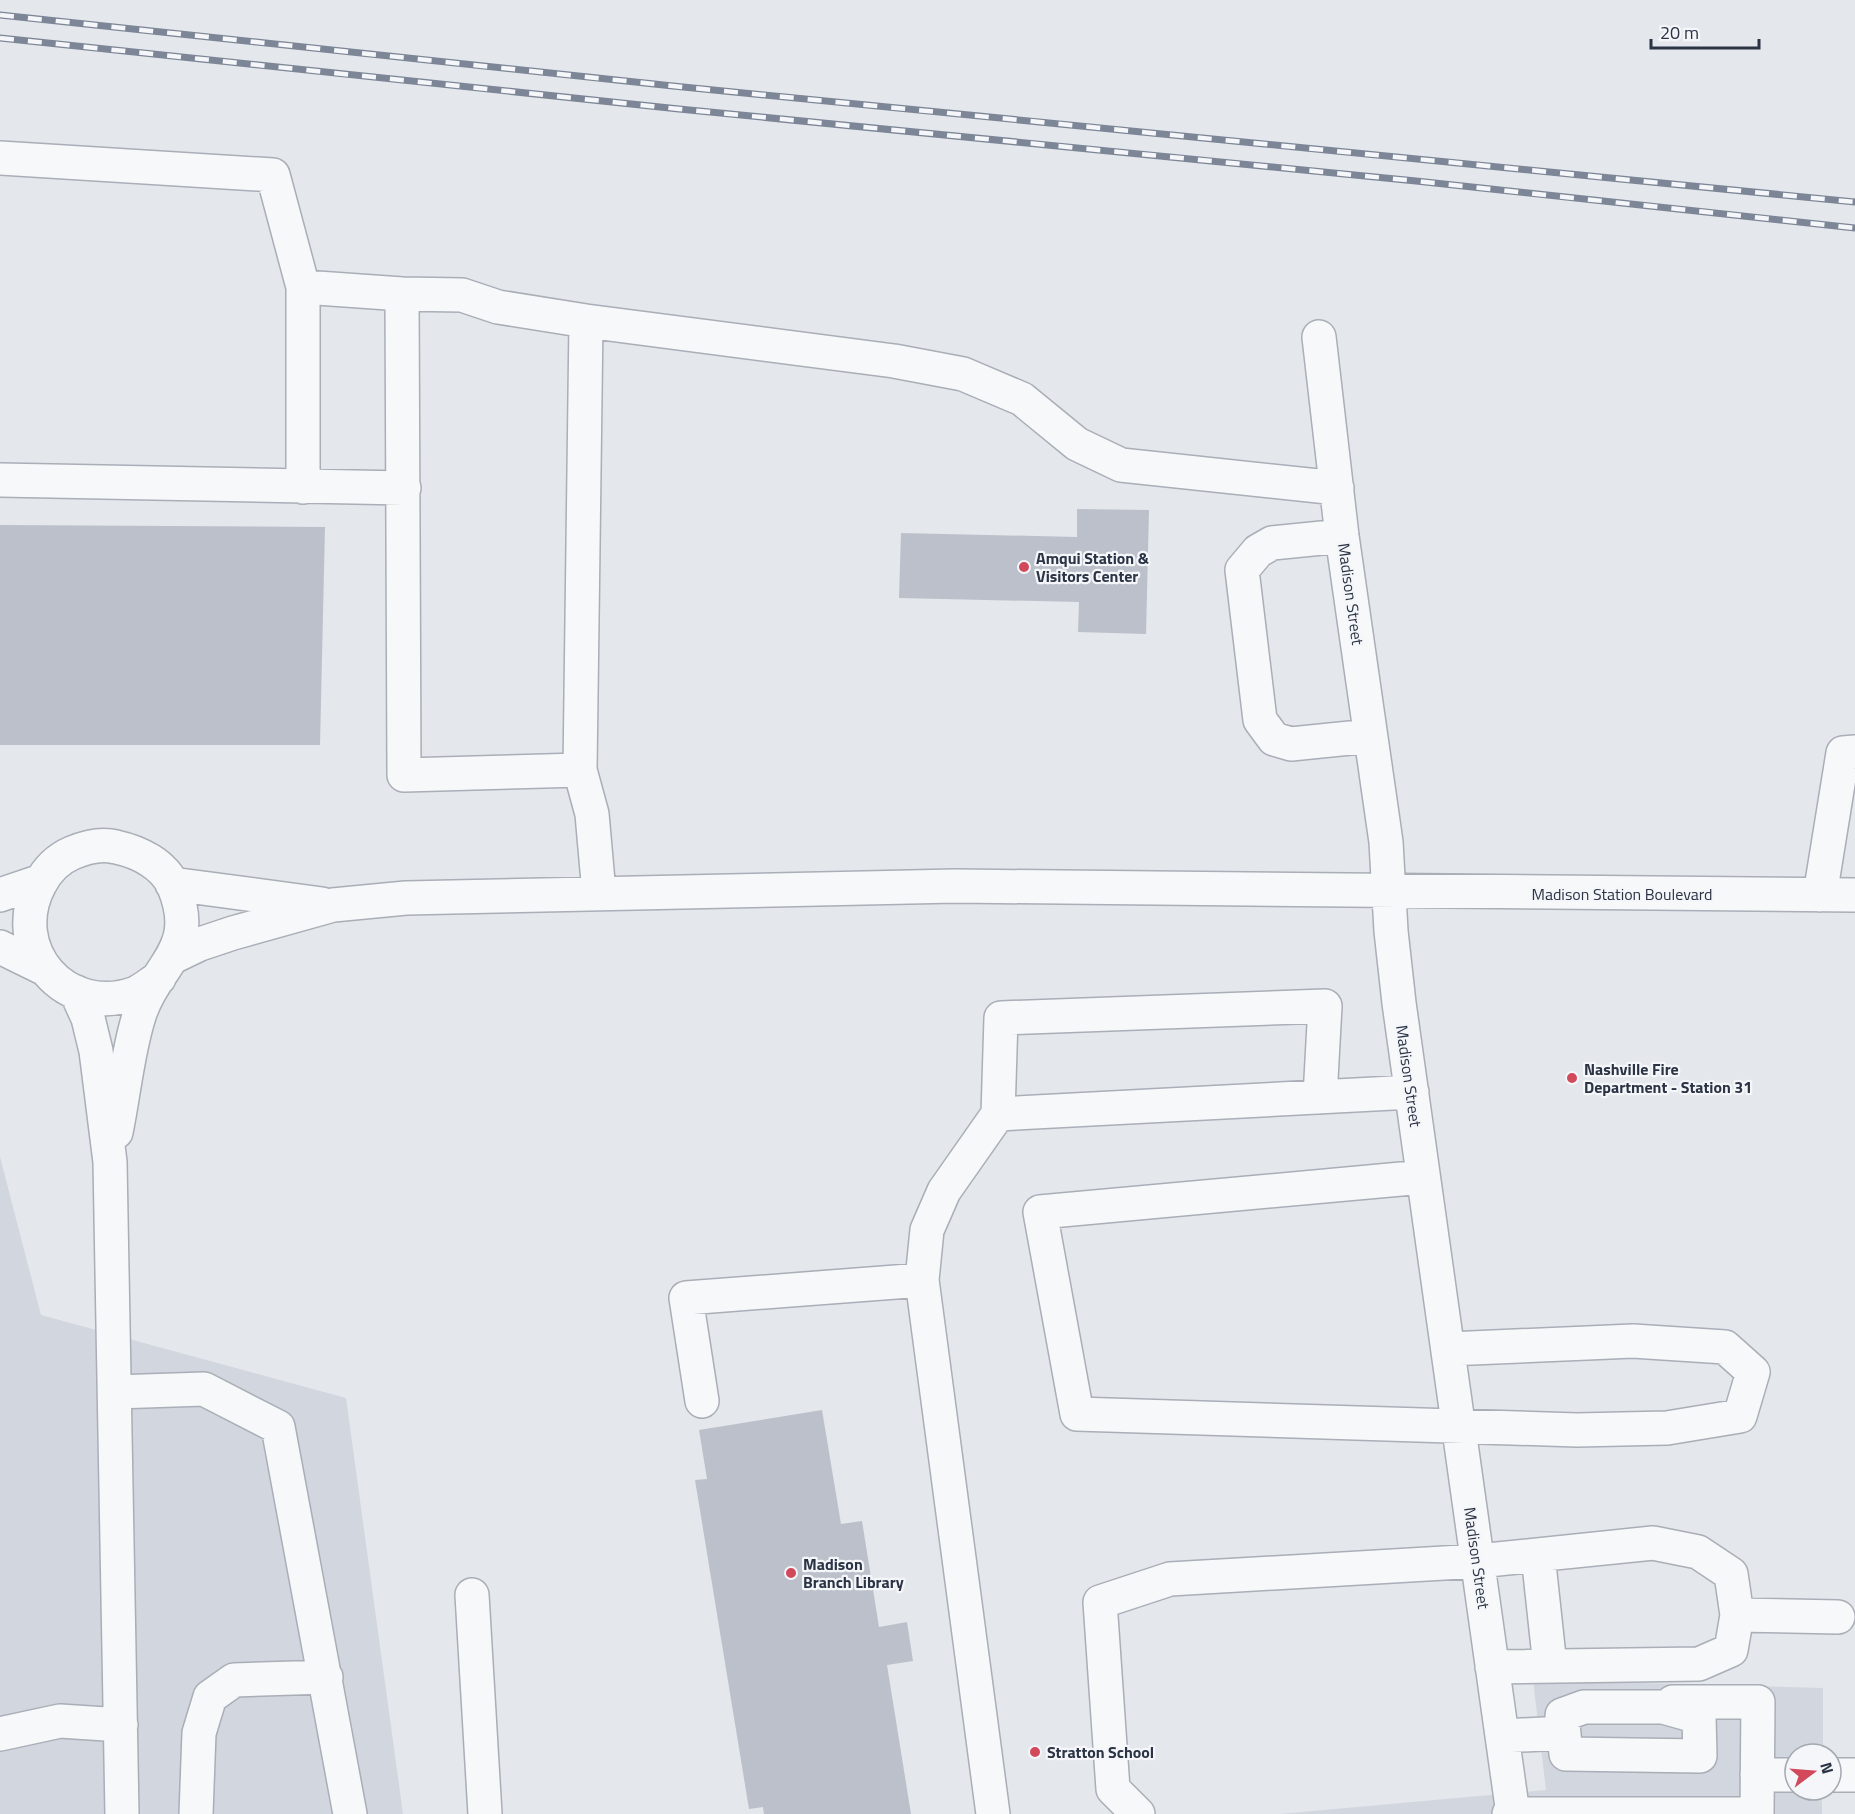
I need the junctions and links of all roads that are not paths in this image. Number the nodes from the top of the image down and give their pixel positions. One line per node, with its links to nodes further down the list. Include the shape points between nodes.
1 (0, 158): 2 (street, via 273,175)
2 (303, 287): 3 (street); 7 (street)
3 (402, 294): 4 (street, via 462,295 498,307); 8 (street)
4 (586, 321): 9 (street, via 894,361 963,374 1022,399 1077,444 1121,465); 13 (street)
5 (1319, 337): 9 (street, Madison Street)
6 (0, 480): 7 (street)
7 (303, 487): 8 (street)
8 (404, 488): 13 (street, via 404,775)
9 (1337, 488): 10 (street, Madison Street)
10 (1342, 536): 11 (street, Madison Street); 11 (street, via 1272,543 1258,551 1242,570 1260,720 1274,739 1291,744)
11 (1370, 736): 16 (street, Madison Street)
12 (1855, 752): 19 (street, via 1843,753)
13 (580, 770): 17 (street, via 592,814)
14 (41, 881): 15 (street, via 63,858 86,847 111,845 135,851 156,864); 18 (street); 24 (street, via 28,922 33,947)
15 (172, 884): 21 (street); 23 (street, via 181,907 182,933)
16 (1390, 889): 17 (street, Madison Station Boulevard, via 955,886); 19 (street, Madison Station Boulevard); 26 (street, Madison Street, via 1391,931)
17 (599, 893): 21 (street, Madison Station Boulevard, via 406,898)
18 (0, 895)
19 (1820, 895): 20 (street, Madison Station Boulevard)
20 (1855, 895)
21 (333, 905): 23 (street, via 200,944)
22 (0, 947): 24 (street)
23 (166, 968): 25 (street, via 137,992 112,999); 29 (street, via 140,1013)
24 (45, 969): 25 (street, via 64,987)
25 (76, 992): 29 (street, via 88,1018 96,1051)
26 (1412, 1092): 27 (street); 30 (street, Madison Street)
27 (1320, 1097): 28 (street); 28 (street, via 1325,1006 1001,1018)
28 (998, 1114): 31 (street, via 944,1191 927,1230)
29 (110, 1162): 33 (street)
30 (1423, 1177): 32 (street, Madison Street); 35 (street, via 1040,1212 1077,1414)
31 (922, 1280): 34 (street, via 686,1298); 53 (street)
32 (1448, 1349): 35 (street, Madison Street); 35 (street, via 1633,1341 1713,1346 1725,1347 1753,1372 1740,1416 1667,1428 1578,1430)
33 (115, 1392): 43 (street, via 204,1389 278,1427); 44 (street)
34 (702, 1401)
35 (1458, 1425): 37 (street, Madison Street)
36 (1538, 1555): 37 (street); 39 (street, via 1653,1543 1698,1552 1731,1574); 42 (street)
37 (1478, 1562): 41 (street, Madison Street); 54 (street, via 1170,1578 1100,1602 1113,1790)
38 (472, 1595): 52 (street)
39 (1737, 1615): 40 (street); 42 (street, via 1731,1650 1699,1664)
40 (1838, 1617)
41 (1492, 1666): 42 (street); 46 (street, Madison Street)
42 (1550, 1666)
43 (326, 1677): 50 (street, via 234,1680 210,1697 199,1733); 51 (street)
44 (121, 1725): 45 (street, via 60,1721); 49 (street)
45 (0, 1734)
46 (1502, 1736): 47 (street, via 1555,1733 1556,1702 1758,1702); 55 (street, Madison Street)
47 (1757, 1774): 48 (street); 56 (street)
48 (1783, 1775)
49 (122, 1814)
50 (196, 1814)
51 (350, 1814)
52 (485, 1814)
53 (993, 1814)
54 (1138, 1814)
55 (1512, 1814): 56 (street)
56 (1757, 1814)

